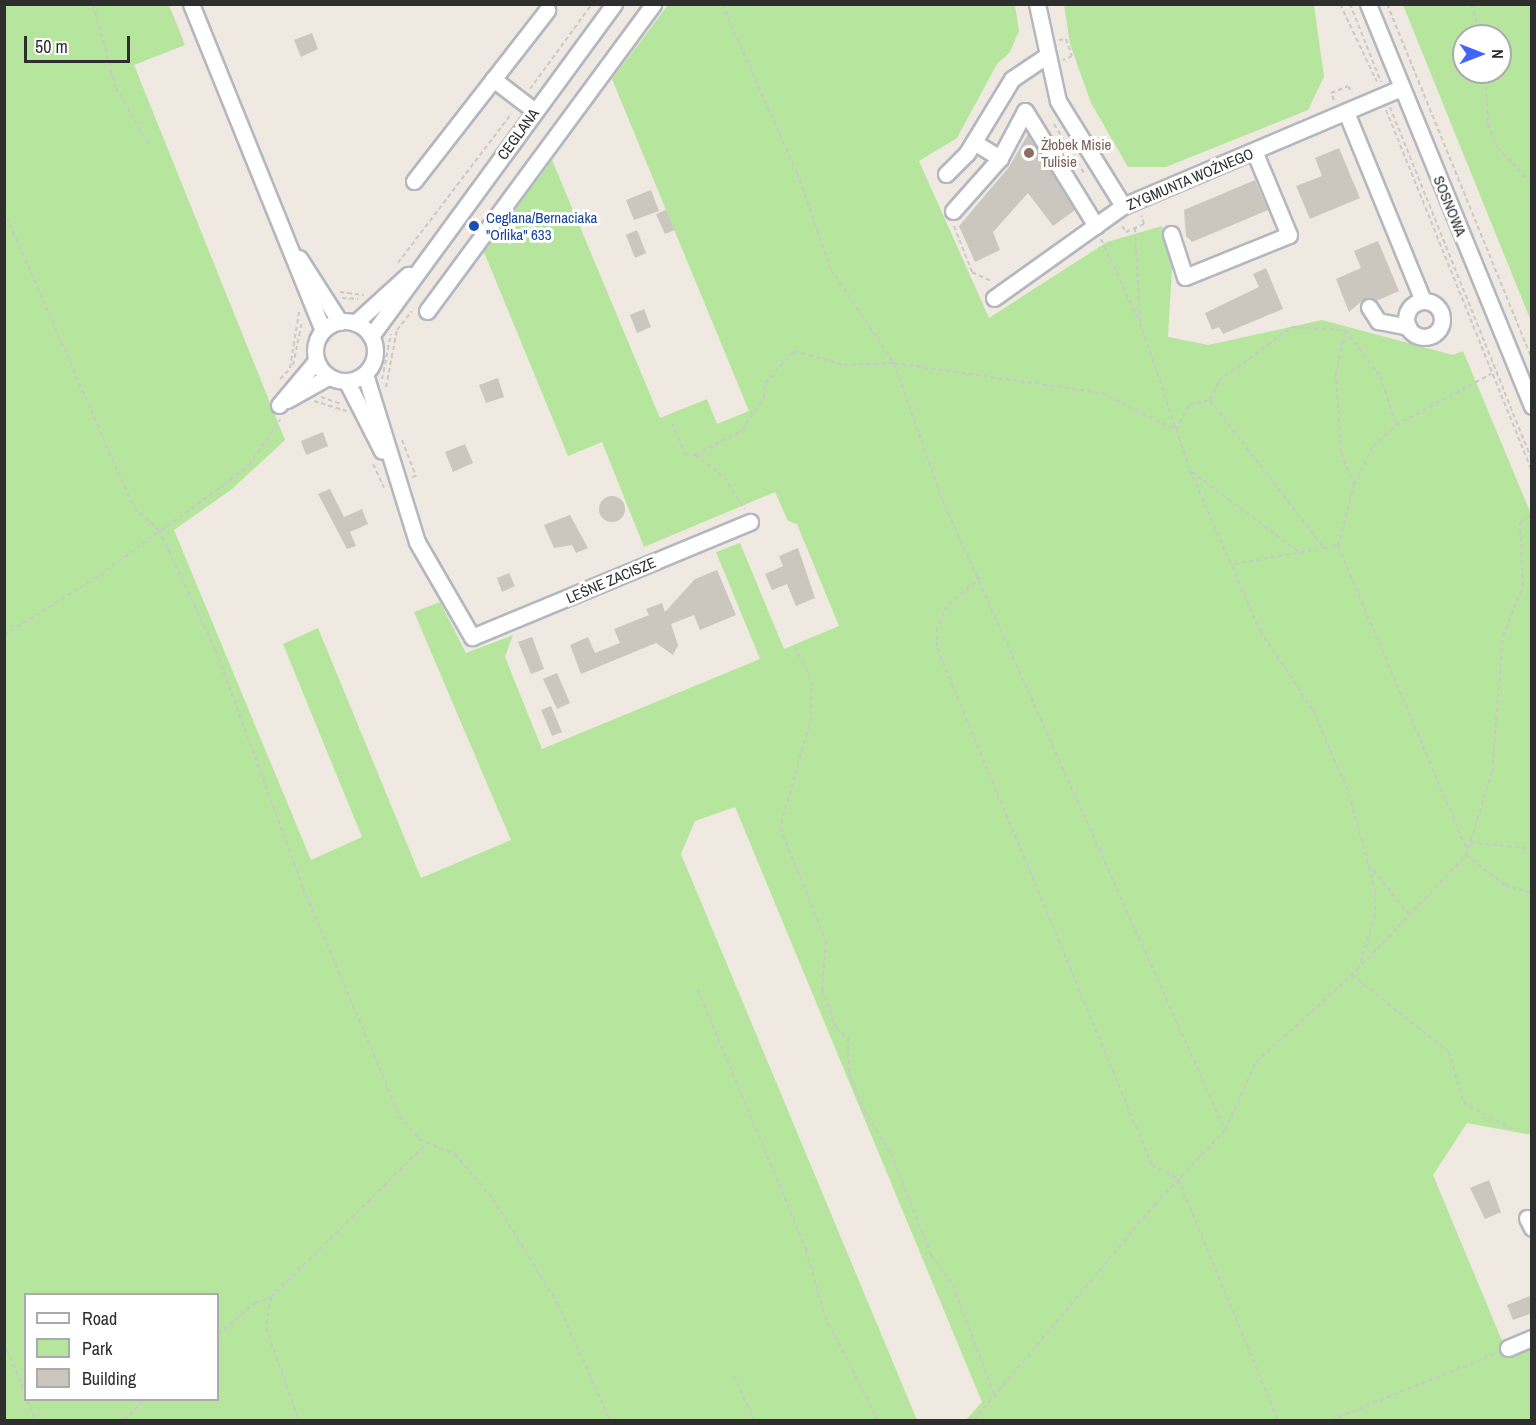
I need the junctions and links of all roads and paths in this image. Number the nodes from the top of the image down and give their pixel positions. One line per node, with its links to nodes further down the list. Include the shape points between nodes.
1 (93, 4): 27 (path, via 116,88)
2 (191, 4): 41 (street)
3 (592, 4): 23 (path)
4 (614, 4): 25 (street, CEGLANA)
5 (653, 4): 51 (street)
6 (722, 4): 60 (path, via 797,173 831,270)
7 (1037, 4): 16 (street)
8 (1340, 4): 22 (path)
9 (1350, 4): 22 (path)
10 (1368, 4): 20 (street, SOSNOWA)
11 (1387, 4): 58 (path)
12 (1471, 4): 14 (path)
13 (547, 10): 18 (street)
14 (1477, 24)
15 (1053, 38): 17 (path, via 1066,39 1072,56)
16 (1045, 57): 26 (street, via 1012,79); 33 (street, via 1072,128)
17 (1059, 65)
18 (493, 79): 23 (street); 31 (street)
19 (1486, 84): 32 (path, via 1488,124 1497,147)
20 (1401, 88): 22 (street, ZYGMUNTA WOŹNEGO); 68 (street, SOSNOWA)
21 (1358, 96): 24 (path, via 1348,86 1332,93)
22 (1381, 96): 24 (street, ZYGMUNTA WOŹNEGO); 61 (path)
23 (522, 100): 25 (street); 44 (path)
24 (1339, 110): 28 (street, ZYGMUNTA WOŹNEGO); 48 (street)
25 (535, 111): 43 (street, CEGLANA)
26 (974, 141): 29 (street); 30 (street)
27 (149, 145)
28 (1254, 151): 33 (street, ZYGMUNTA WOŹNEGO); 40 (street, via 1289,235 1185,277)
29 (1000, 158): 35 (street); 39 (street, via 1025,111)
30 (946, 174)
31 (414, 181)
32 (1532, 184)
33 (1123, 206): 39 (street, ZYGMUNTA WOŹNEGO)
34 (1144, 207): 38 (path, via 1144,224)
35 (953, 211): 47 (path, via 952,228 972,272)
36 (4, 212): 84 (path, via 134,508)
37 (1113, 225): 38 (path, via 1126,232)
38 (1135, 228): 53 (path)
39 (1098, 230): 42 (path); 47 (street, ZYGMUNTA WOŹNEGO); 53 (path)
40 (1171, 234)
41 (286, 238): 52 (street); 55 (street)
42 (1090, 241)
43 (421, 262): 52 (street, CEGLANA); 57 (street, CEGLANA)
44 (395, 266)
45 (335, 292): 46 (path)
46 (368, 295)
47 (999, 295)
48 (1423, 301): 54 (street, via 1407,313); 54 (street, via 1437,305 1442,325 1425,338)
49 (1369, 307): 54 (street, via 1378,321)
50 (299, 311): 65 (path, via 290,373)
51 (427, 311)
52 (348, 322): 55 (street); 57 (street)
53 (1140, 323): 72 (path)
54 (1408, 327)
55 (323, 330): 59 (street)
56 (1345, 330): 66 (path, via 1292,327 1219,381); 71 (path, via 1380,376); 81 (path, via 1336,374 1340,441)
57 (371, 336): 62 (street, via 374,356)
58 (1532, 360)
59 (316, 361): 63 (street); 65 (street)
60 (894, 363): 72 (path, via 1102,393); 73 (path, via 844,365 788,353 765,383 764,397 742,430); 89 (path, via 942,499)
61 (1493, 373): 71 (path); 75 (path); 78 (path)
62 (365, 374): 64 (street); 76 (street)
63 (328, 377): 64 (street); 65 (street)
64 (347, 382): 76 (street)
65 (301, 386): 67 (street); 69 (path, via 314,400 348,412)
66 (1210, 400): 72 (path, via 1189,405); 86 (path)
67 (279, 405): 84 (path, via 281,425 249,465)
68 (1532, 406)
69 (353, 422)
70 (672, 423): 73 (path, via 685,453)
71 (1396, 425): 81 (path, via 1373,447)
72 (1176, 430): 77 (path)
73 (695, 455): 83 (path, via 738,494)
74 (372, 460): 80 (path, via 384,488)
75 (1532, 461)
76 (392, 468): 80 (street)
77 (1190, 470): 87 (path); 88 (path)
78 (1532, 472)
79 (416, 476): 80 (path)
80 (397, 483): 83 (street, LEŚNE ZACISZE, via 417,542 472,637)
81 (1354, 485): 85 (path)
82 (1532, 515): 92 (path, via 1520,522 1523,586 1503,636 1492,772)
83 (750, 522)
84 (159, 530): 90 (path); 104 (path, via 216,651 303,888 400,1116)
85 (1338, 546): 86 (path); 94 (path)
86 (1324, 548): 87 (path)
87 (1303, 555): 88 (path)
88 (1234, 564): 96 (path, via 1260,630 1313,710 1335,756)
89 (981, 577): 103 (path); 105 (path, via 947,606 937,627 937,648 1152,1165)
90 (4, 635)
91 (795, 647): 113 (path, via 812,681 802,759 780,828 826,941 822,989 836,1028 848,1038 849,1074 891,1153 931,1255 953,1285)
92 (1470, 842): 93 (path); 94 (path)
93 (1532, 849)
94 (1467, 851): 95 (path)
95 (1466, 855): 97 (path, via 1505,885); 98 (path)
96 (1371, 868): 98 (path, via 1393,902); 99 (path, via 1375,915)
97 (1532, 894)
98 (1410, 915): 99 (path)
99 (1358, 970): 100 (path)
100 (1352, 975): 102 (path, via 1449,1052 1463,1102); 103 (path, via 1256,1062)
101 (698, 990): 121 (path, via 806,1250 825,1316)
102 (1511, 1129)
103 (1225, 1130): 105 (path)
104 (427, 1143): 106 (path); 119 (path, via 455,1154 493,1199 558,1304)
105 (1178, 1179): 113 (path); 123 (path)
106 (271, 1298): 107 (path, via 255,1302); 118 (path, via 266,1328)
107 (219, 1333)
108 (1532, 1338): 110 (street)
109 (4, 1343): 112 (path)
110 (1508, 1348): 124 (path)
111 (734, 1376): 120 (path)
112 (24, 1390)
113 (995, 1397): 122 (path)
114 (27, 1401): 116 (path)
115 (143, 1401): 117 (path)
116 (36, 1420)
117 (124, 1420)
118 (299, 1420)
119 (609, 1420)
120 (754, 1420)
121 (878, 1420)
122 (974, 1420)
123 (1278, 1420)
124 (1331, 1420)

